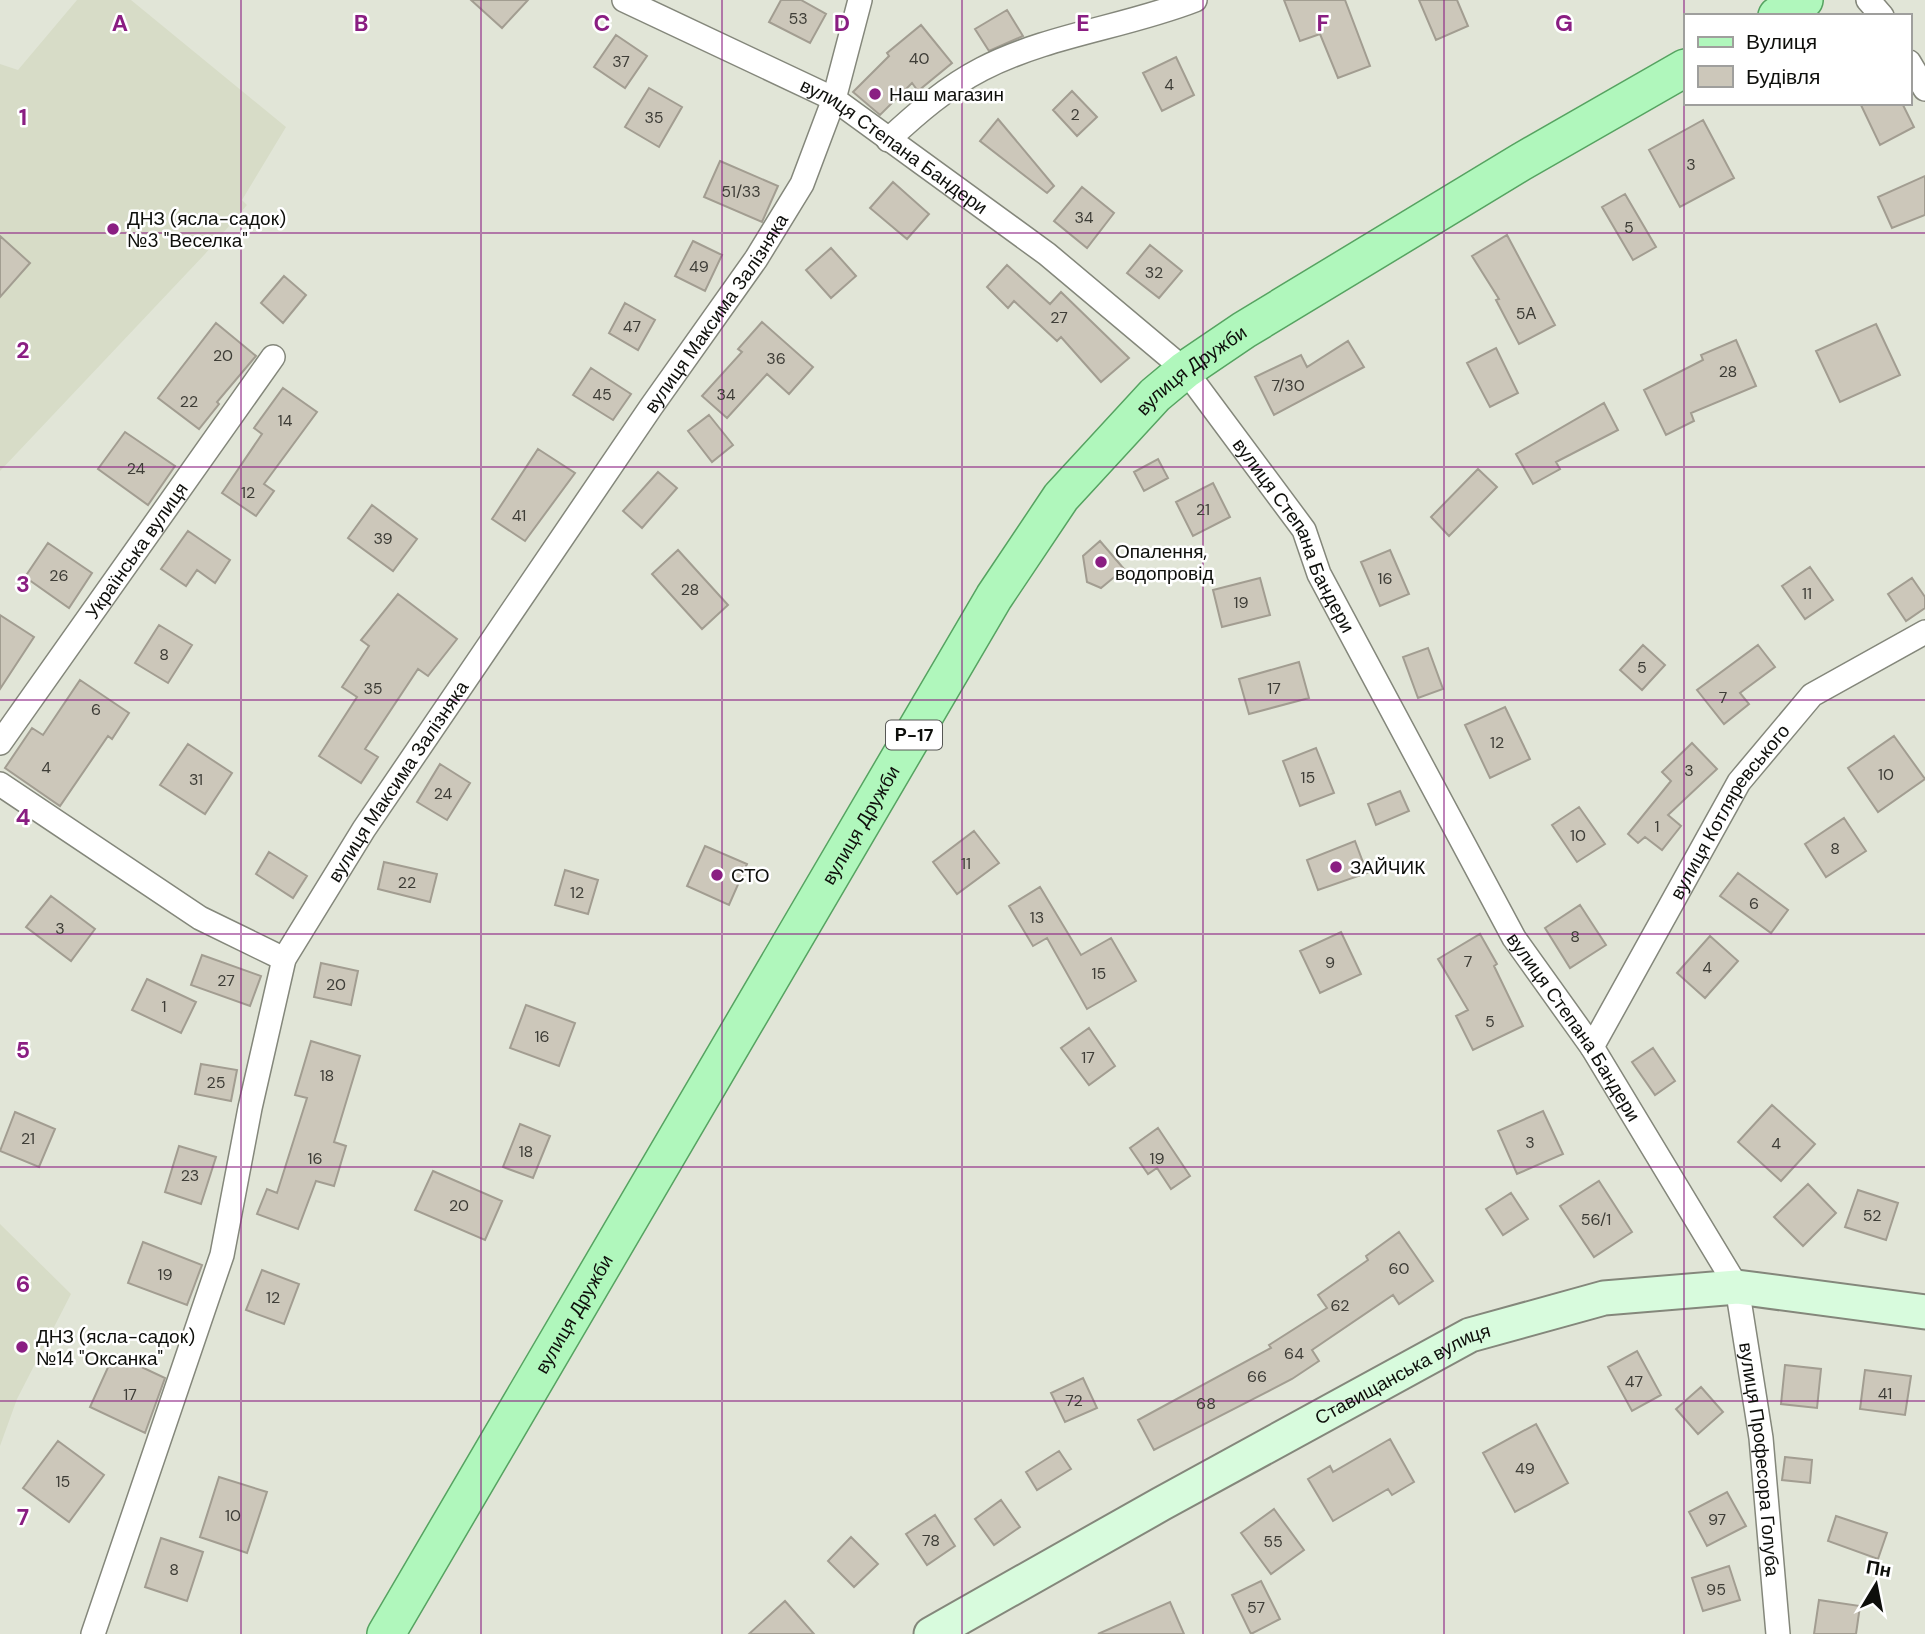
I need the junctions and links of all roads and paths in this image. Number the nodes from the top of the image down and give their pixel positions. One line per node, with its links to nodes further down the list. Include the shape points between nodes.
1 (624, 0): 11 (street, вулиця Степана Бандери)
2 (860, 0): 11 (street, вулиця Максима Залізняка)
3 (1195, 0): 12 (street, via 1043,45 982,69 925,105)
4 (1804, 0): 6 (main road)
5 (1868, 0): 7 (street)
6 (1780, 14)
7 (1880, 14)
8 (1911, 65): 10 (street)
9 (1684, 69): 14 (main road, вулиця Дружби / Р-17, via 1521,162)
10 (1925, 89)
11 (834, 99): 12 (street, вулиця Степана Бандери); 18 (street, вулиця Максима Залізняка, via 802,184 756,259 364,829)
12 (888, 140): 14 (street, вулиця Степана Бандери, via 1047,254)
13 (274, 357): 16 (street, Українська вулиця)
14 (1185, 370): 19 (street, вулиця Степана Бандери, via 1304,530 1319,574 1514,938); 23 (main road, вулиця Дружби / Р-17, via 1155,395 1061,497 994,597)
15 (1925, 632): 19 (street, вулиця Котляревського, via 1812,695 1739,782)
16 (0, 743)
17 (0, 784): 18 (street, via 200,918)
18 (284, 959): 22 (street, вулиця Максима Залізняка, via 222,1255)
19 (1592, 1047): 20 (street, вулиця Степана Бандери)
20 (1737, 1287): 21 (street, Ставищанська вулиця); 24 (street, Ставищанська вулиця, via 1604,1298 1470,1335); 25 (street, вулиця Професора Голуба, via 1761,1438)
21 (1925, 1312)
22 (93, 1634)
23 (386, 1634)
24 (931, 1634)
25 (1778, 1634)

